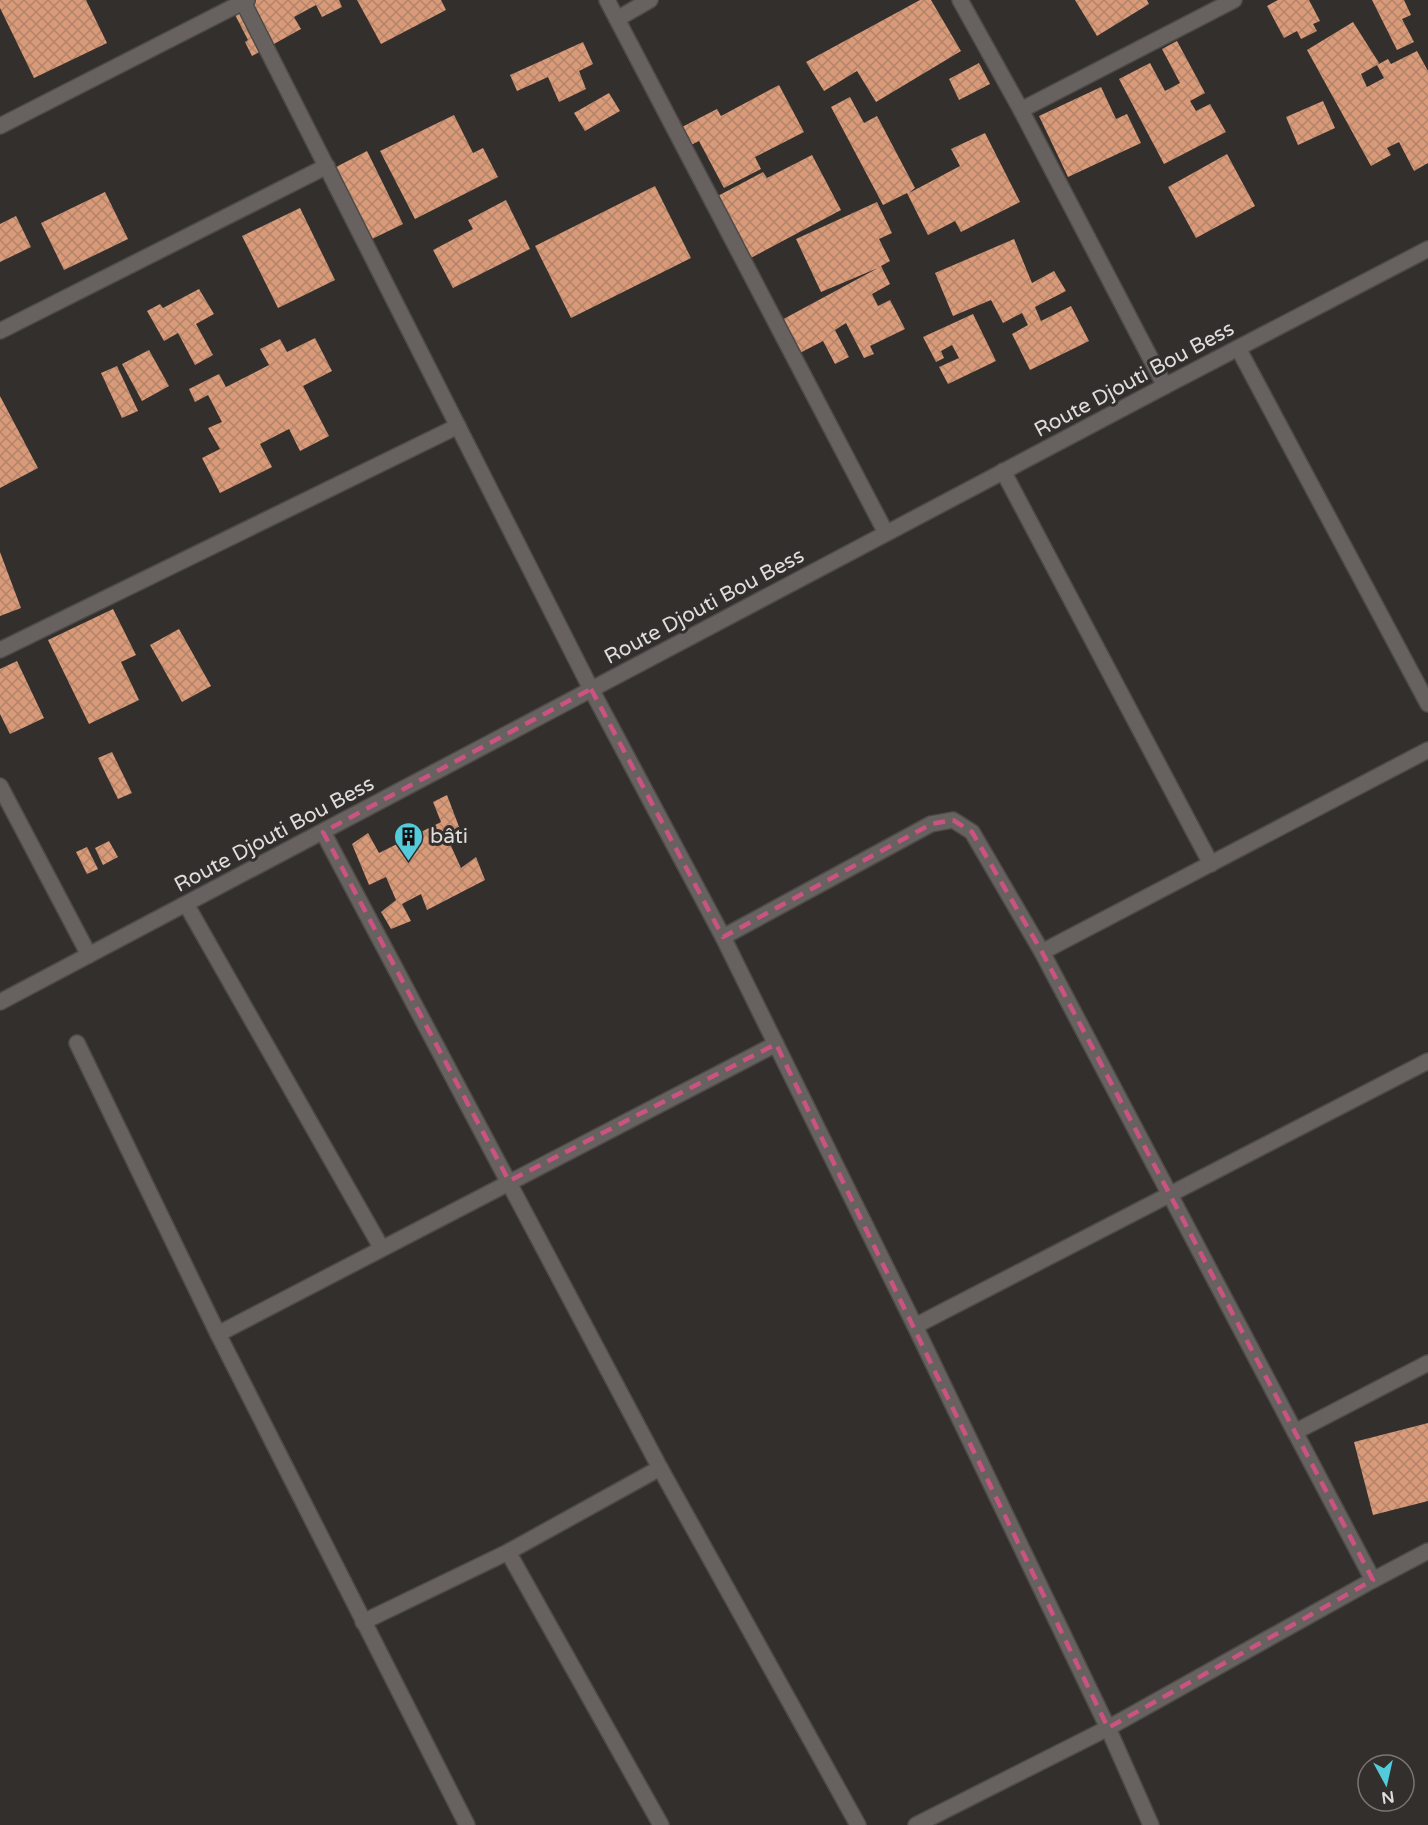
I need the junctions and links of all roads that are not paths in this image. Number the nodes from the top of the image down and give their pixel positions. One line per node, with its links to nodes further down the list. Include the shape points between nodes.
1 (607, 0): 6 (street)
2 (650, 0): 6 (street)
3 (960, 0): 7 (street)
4 (1234, 0): 7 (street)
5 (244, 1): 8 (street); 9 (street)
6 (617, 19): 16 (street)
7 (1021, 111): 13 (street)
8 (0, 126)
9 (327, 166): 11 (street); 14 (street)
10 (1428, 249): 12 (street, Route Djouti Bou Bess)
11 (0, 331)
12 (1238, 348): 13 (street, Route Djouti Bou Bess); 19 (street)
13 (1165, 386): 15 (street, Route Djouti Bou Bess)
14 (458, 426): 17 (street); 18 (street)
15 (1003, 471): 16 (street, Route Djouti Bou Bess); 23 (street)
16 (886, 533): 18 (street, Route Djouti Bou Bess)
17 (0, 650)
18 (591, 689): 22 (street, Route Djouti Bou Bess); 25 (street)
19 (1428, 704)
20 (1428, 750): 23 (street)
21 (0, 786): 27 (street)
22 (323, 832): 24 (street, Route Djouti Bou Bess); 32 (street)
23 (1211, 864): 26 (street)
24 (186, 904): 27 (street, Route Djouti Bou Bess); 34 (street)
25 (723, 937): 26 (street, via 931,824 953,820 972,832); 30 (street)
26 (1042, 952): 33 (street)
27 (89, 956): 28 (street, Route Djouti Bou Bess)
28 (0, 1002)
29 (77, 1043): 36 (street)
30 (776, 1044): 32 (street); 35 (street)
31 (1428, 1061): 33 (street)
32 (509, 1181): 34 (street); 39 (street)
33 (1171, 1194): 35 (street); 38 (street)
34 (381, 1247): 36 (street)
35 (915, 1326): 44 (street)
36 (218, 1334): 43 (street)
37 (1428, 1364): 38 (street)
38 (1294, 1432): 42 (street)
39 (660, 1468): 41 (street); 47 (street)
40 (1428, 1551): 42 (street)
41 (508, 1552): 43 (street); 46 (street)
42 (1373, 1580): 44 (street)
43 (363, 1622): 45 (street)
44 (1108, 1728): 48 (street); 49 (street)
45 (467, 1825)
46 (661, 1825)
47 (858, 1825)
48 (916, 1825)
49 (1151, 1825)

